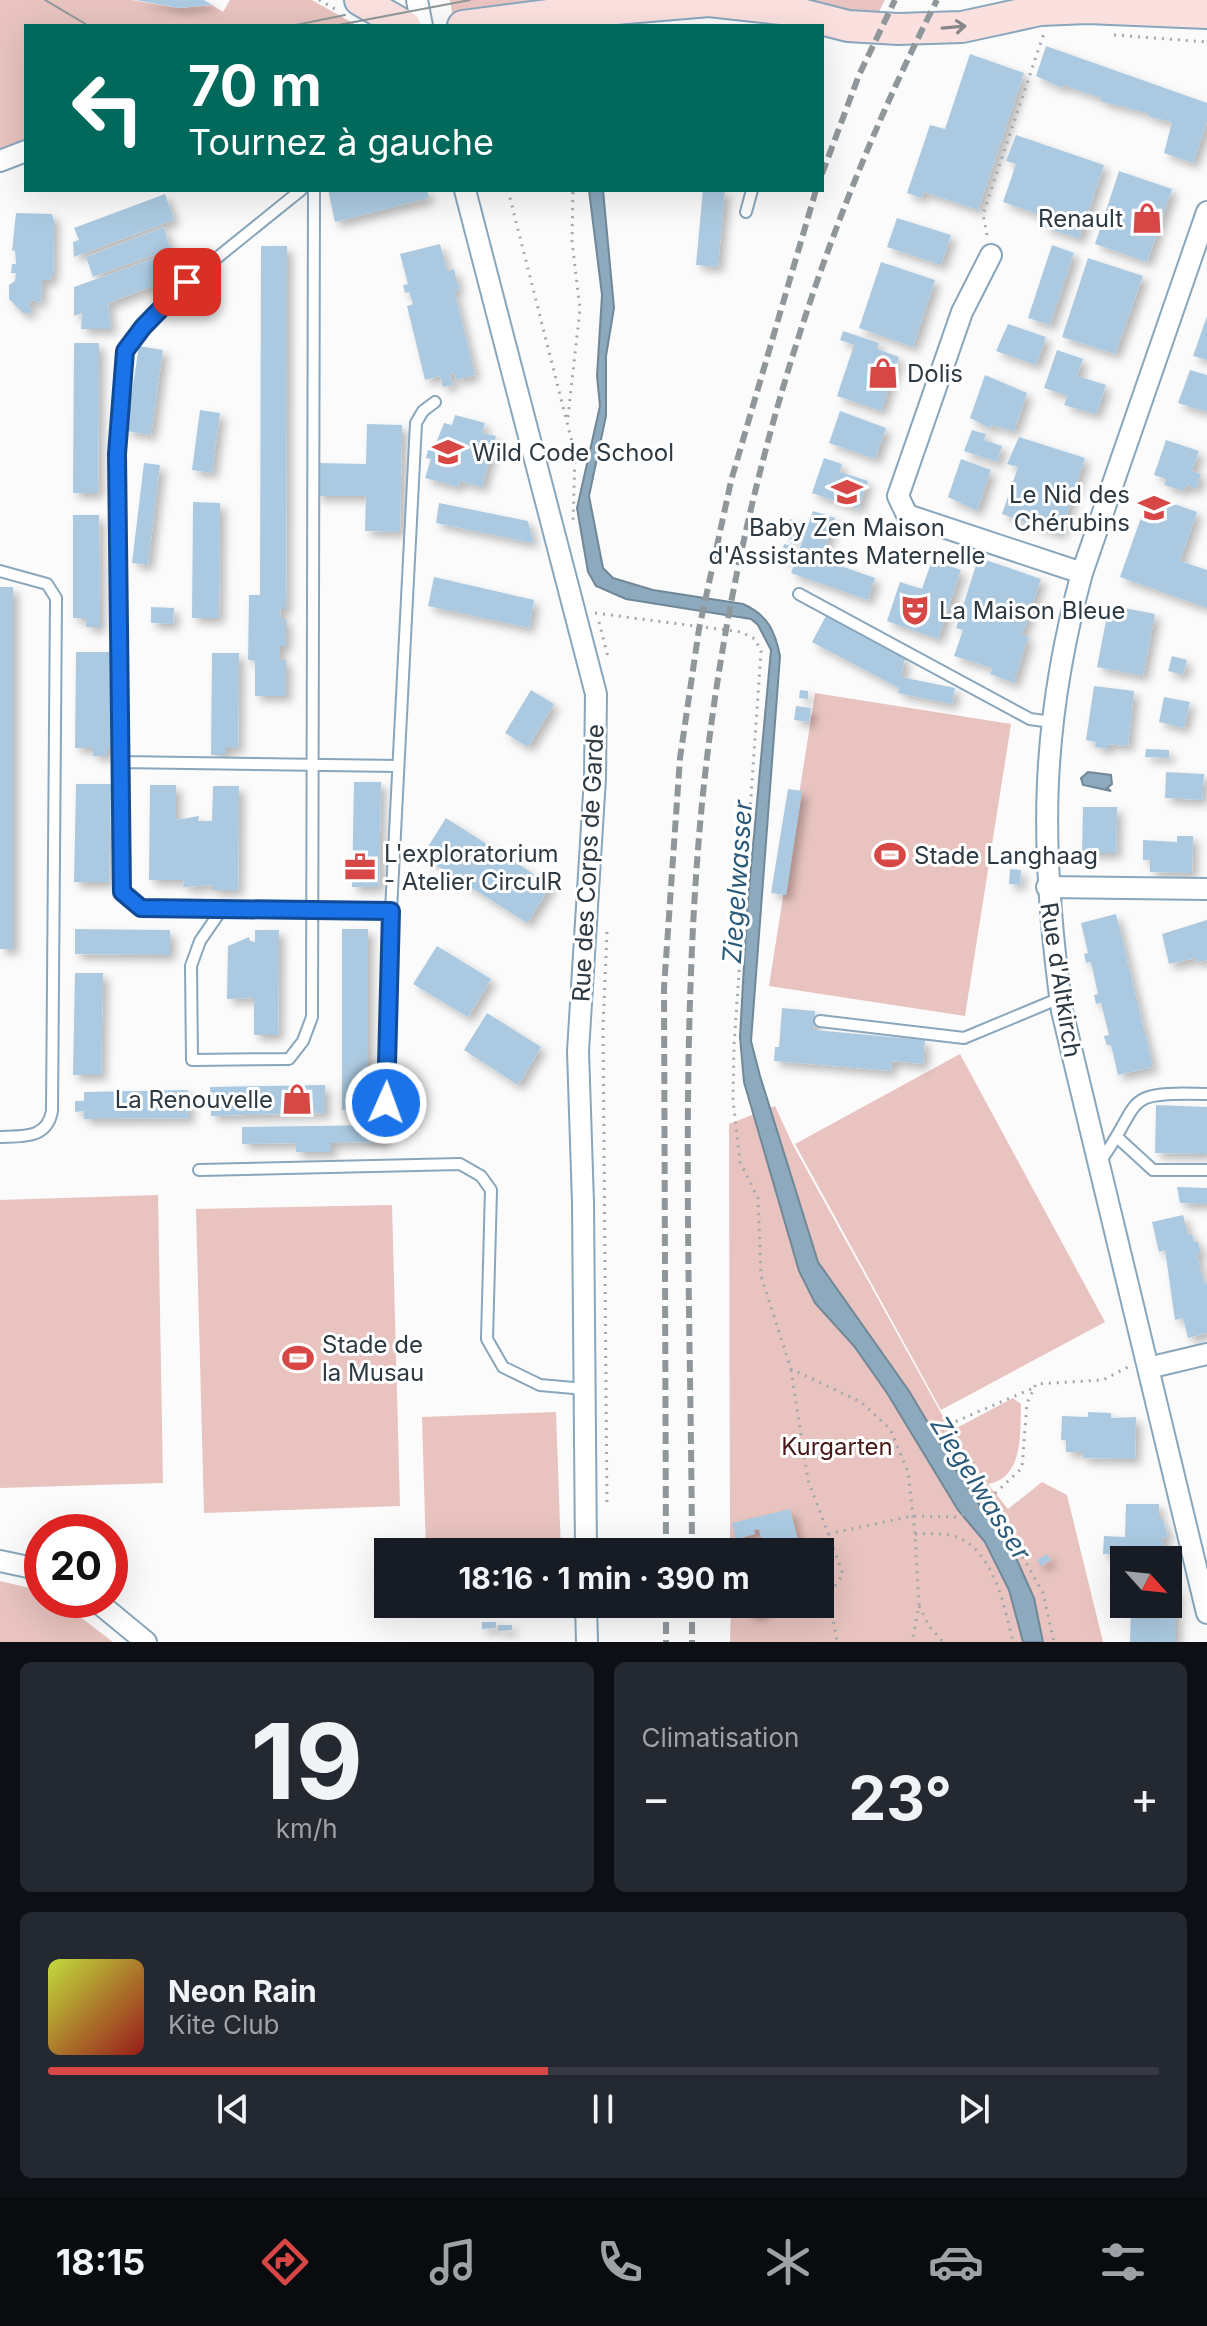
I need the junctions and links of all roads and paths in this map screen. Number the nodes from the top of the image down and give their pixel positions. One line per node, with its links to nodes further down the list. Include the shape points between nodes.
1 (360, 0): 6 (street)
2 (417, 0): 8 (street)
3 (659, 2): 7 (street, via 748,4); 9 (street)
4 (1021, 8): 5 (street); 7 (street, one-way to 4, via 947,28 979,24); 19 (path, via 1044,34 983,214)
5 (1207, 13)
6 (390, 22)
7 (822, 23)
8 (422, 24)
9 (479, 24)
10 (24, 152): 11 (street)
11 (0, 161)
12 (299, 192): 27 (lane, via 187,282 125,351 117,454)
13 (314, 192): 28 (lane)
14 (466, 192): 47 (street, Rue des Corps de Garde, via 596,694 578,1051)
15 (573, 192): 21 (path, via 580,309)
16 (751, 192): 17 (lane)
17 (746, 212)
18 (1207, 212): 23 (street, Rue d'Altkirch)
19 (991, 255): 23 (street, via 962,312 898,496 907,515)
20 (435, 402): 29 (lane, via 416,423)
21 (568, 421)
22 (0, 571): 39 (lane, via 47,584 54,593 56,614 52,1111 49,1123 36,1135)
23 (1082, 573): 26 (street, Rue d'Altkirch)
24 (799, 594): 26 (lane, via 1030,719)
25 (595, 613): 46 (path, via 741,632 755,639 761,651 733,1100 740,1162 758,1198 761,1276)
26 (1051, 722): 30 (street, Rue d'Altkirch, via 1045,797)
27 (120, 762): 28 (lane); 32 (lane, via 122,892 141,908)
28 (311, 763): 29 (lane); 33 (lane)
29 (398, 766): 34 (lane)
30 (1047, 887): 31 (street); 35 (street, Rue d'Altkirch)
31 (1207, 889)
32 (222, 909): 33 (lane); 33 (lane, via 200,941 191,966 192,1060 289,1059 312,1017)
33 (310, 910): 34 (lane)
34 (391, 911): 38 (lane)
35 (1060, 998): 36 (lane, via 964,1038); 41 (street, Rue d'Altkirch)
36 (820, 1021)
37 (1207, 1094): 40 (lane, via 1139,1099)
38 (386, 1103)
39 (0, 1137)
40 (1118, 1138): 41 (lane); 43 (lane, via 1153,1170)
41 (1098, 1165): 45 (street, Rue d'Altkirch)
42 (199, 1170): 47 (lane, via 460,1164 481,1176 491,1190 487,1339 503,1367 540,1385)
43 (1207, 1170)
44 (1207, 1354): 45 (street)
45 (1146, 1364): 48 (path, via 1103,1380 1047,1380); 57 (street, Rue d'Altkirch)
46 (791, 1369): 50 (path, via 861,1402 890,1429 908,1472); 51 (path, via 808,1480)
47 (585, 1389): 53 (street, Rue des Corps de Garde)
48 (1031, 1389): 49 (path, via 1022,1468); 49 (path, via 943,1427)
49 (990, 1498): 50 (path, via 958,1517); 66 (path, via 1043,1593)
50 (912, 1516): 51 (path); 52 (path)
51 (828, 1534): 62 (path, via 843,1574 829,1595)
52 (915, 1534): 56 (path); 65 (path, via 957,1536 975,1547 990,1570)
53 (586, 1538)
54 (0, 1561): 55 (street)
55 (24, 1566)
56 (919, 1606): 63 (path); 64 (path)
57 (1207, 1613)
58 (117, 1618): 60 (street)
59 (586, 1618): 61 (street)
60 (146, 1642)
61 (587, 1642)
62 (837, 1642)
63 (912, 1642)
64 (943, 1642)
65 (1013, 1642)
66 (1054, 1642)

